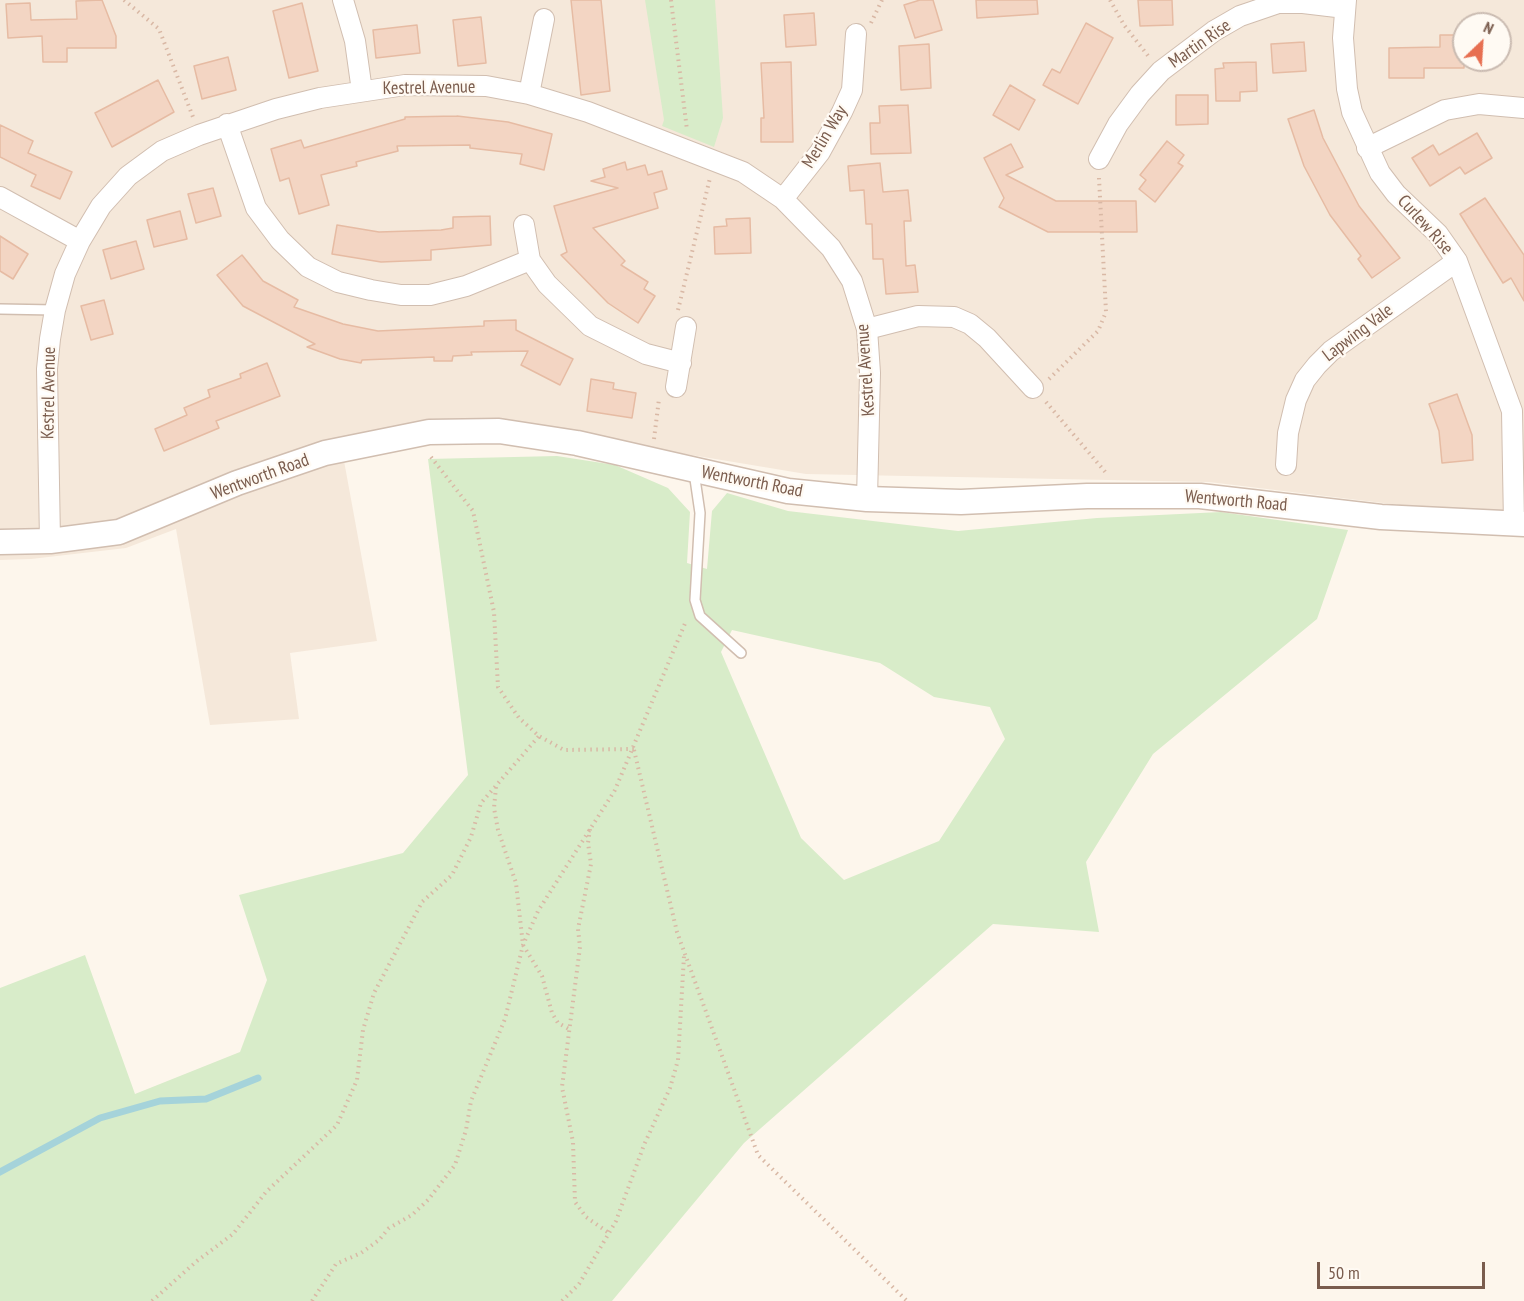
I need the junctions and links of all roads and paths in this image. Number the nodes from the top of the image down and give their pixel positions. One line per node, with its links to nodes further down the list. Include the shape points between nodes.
1 (124, 0): 13 (path, via 159,29)
2 (344, 0): 9 (street)
3 (671, 0): 14 (path, via 688,127)
4 (1110, 0): 8 (path, via 1124,25)
5 (1346, 4): 8 (street, Martin Rise, via 1278,3 1259,9 1214,31); 15 (street, Curlew Rise, via 1343,38 1347,89)
6 (544, 19): 10 (street)
7 (856, 34): 19 (street, Merlin Way, via 852,90 820,152)
8 (1161, 71): 16 (street, Martin Rise, via 1118,124)
9 (362, 90): 10 (street, Kestrel Avenue, via 447,84); 12 (street, Kestrel Avenue)
10 (530, 94): 14 (street, Kestrel Avenue)
11 (1524, 108): 15 (street, via 1479,105 1445,110)
12 (227, 124): 13 (street, Kestrel Avenue); 22 (street, via 256,208 280,240 308,267 338,282 401,295 430,295 466,286)
13 (199, 135): 21 (street, Kestrel Avenue, via 162,151 128,176 101,206)
14 (684, 148): 17 (street, Kestrel Avenue)
15 (1367, 148): 23 (street, Curlew Rise, via 1396,194 1438,234)
16 (1099, 159): 30 (path, via 1106,312 1098,331 1061,368)
17 (715, 160): 19 (street, Kestrel Avenue, via 743,172); 26 (path, via 677,308)
18 (0, 196): 21 (street)
19 (783, 199): 27 (street, Kestrel Avenue, via 831,248 852,281)
20 (524, 225): 22 (street)
21 (80, 241): 25 (street, Kestrel Avenue)
22 (530, 260): 28 (street, via 547,284 590,326 617,342)
23 (1457, 261): 33 (street, Lapwing Vale, via 1317,364 1296,400); 37 (street, Curlew Rise, via 1512,411)
24 (0, 309): 25 (lane)
25 (55, 309): 38 (street, Kestrel Avenue, via 46,369)
26 (686, 327): 28 (street)
27 (867, 329): 30 (street, via 918,316 954,317 987,338); 36 (street, Kestrel Avenue)
28 (681, 363): 29 (street)
29 (676, 387): 32 (path, via 660,396)
30 (1033, 388): 35 (path)
31 (395, 439): 32 (street, Wentworth Road, via 429,432 499,431); 38 (street, Wentworth Road, via 325,453 237,483 119,532); 42 (path, via 415,452 434,457 472,511 494,612 498,687 519,718)
32 (653, 460): 34 (street, Wentworth Road)
33 (1286, 465)
34 (693, 470): 36 (street, Wentworth Road, via 788,491); 40 (lane, via 700,513)
35 (1124, 496): 36 (street, Wentworth Road, via 961,502); 37 (street, Wentworth Road, via 1200,496 1381,517)
36 (867, 499)
37 (1519, 524)
38 (50, 541): 39 (street, Wentworth Road)
39 (0, 542)
40 (695, 600): 41 (lane, via 700,616); 43 (path)
41 (741, 653)
42 (538, 735): 43 (path, via 564,750); 44 (path)
43 (634, 749): 45 (path, via 615,790); 47 (path, via 676,932)
44 (496, 785): 46 (path, via 494,808 516,883); 50 (path, via 481,803 471,837 453,875 422,902 374,993 363,1030 357,1080 338,1125 266,1192 233,1234)
45 (590, 828): 46 (path, via 538,911); 48 (path, via 591,864 578,929 580,947)
46 (523, 945): 48 (path, via 542,976 552,1013); 51 (path, via 505,1019 471,1101 455,1165 412,1215 389,1228 361,1253 336,1264)
47 (685, 954): 49 (path, via 678,1060); 53 (path, via 758,1155)
48 (568, 1029): 49 (path, via 562,1087 573,1142 575,1202 586,1217)
49 (609, 1233): 52 (path, via 579,1284)
50 (152, 1301)
51 (312, 1301)
52 (562, 1301)
53 (907, 1301)

